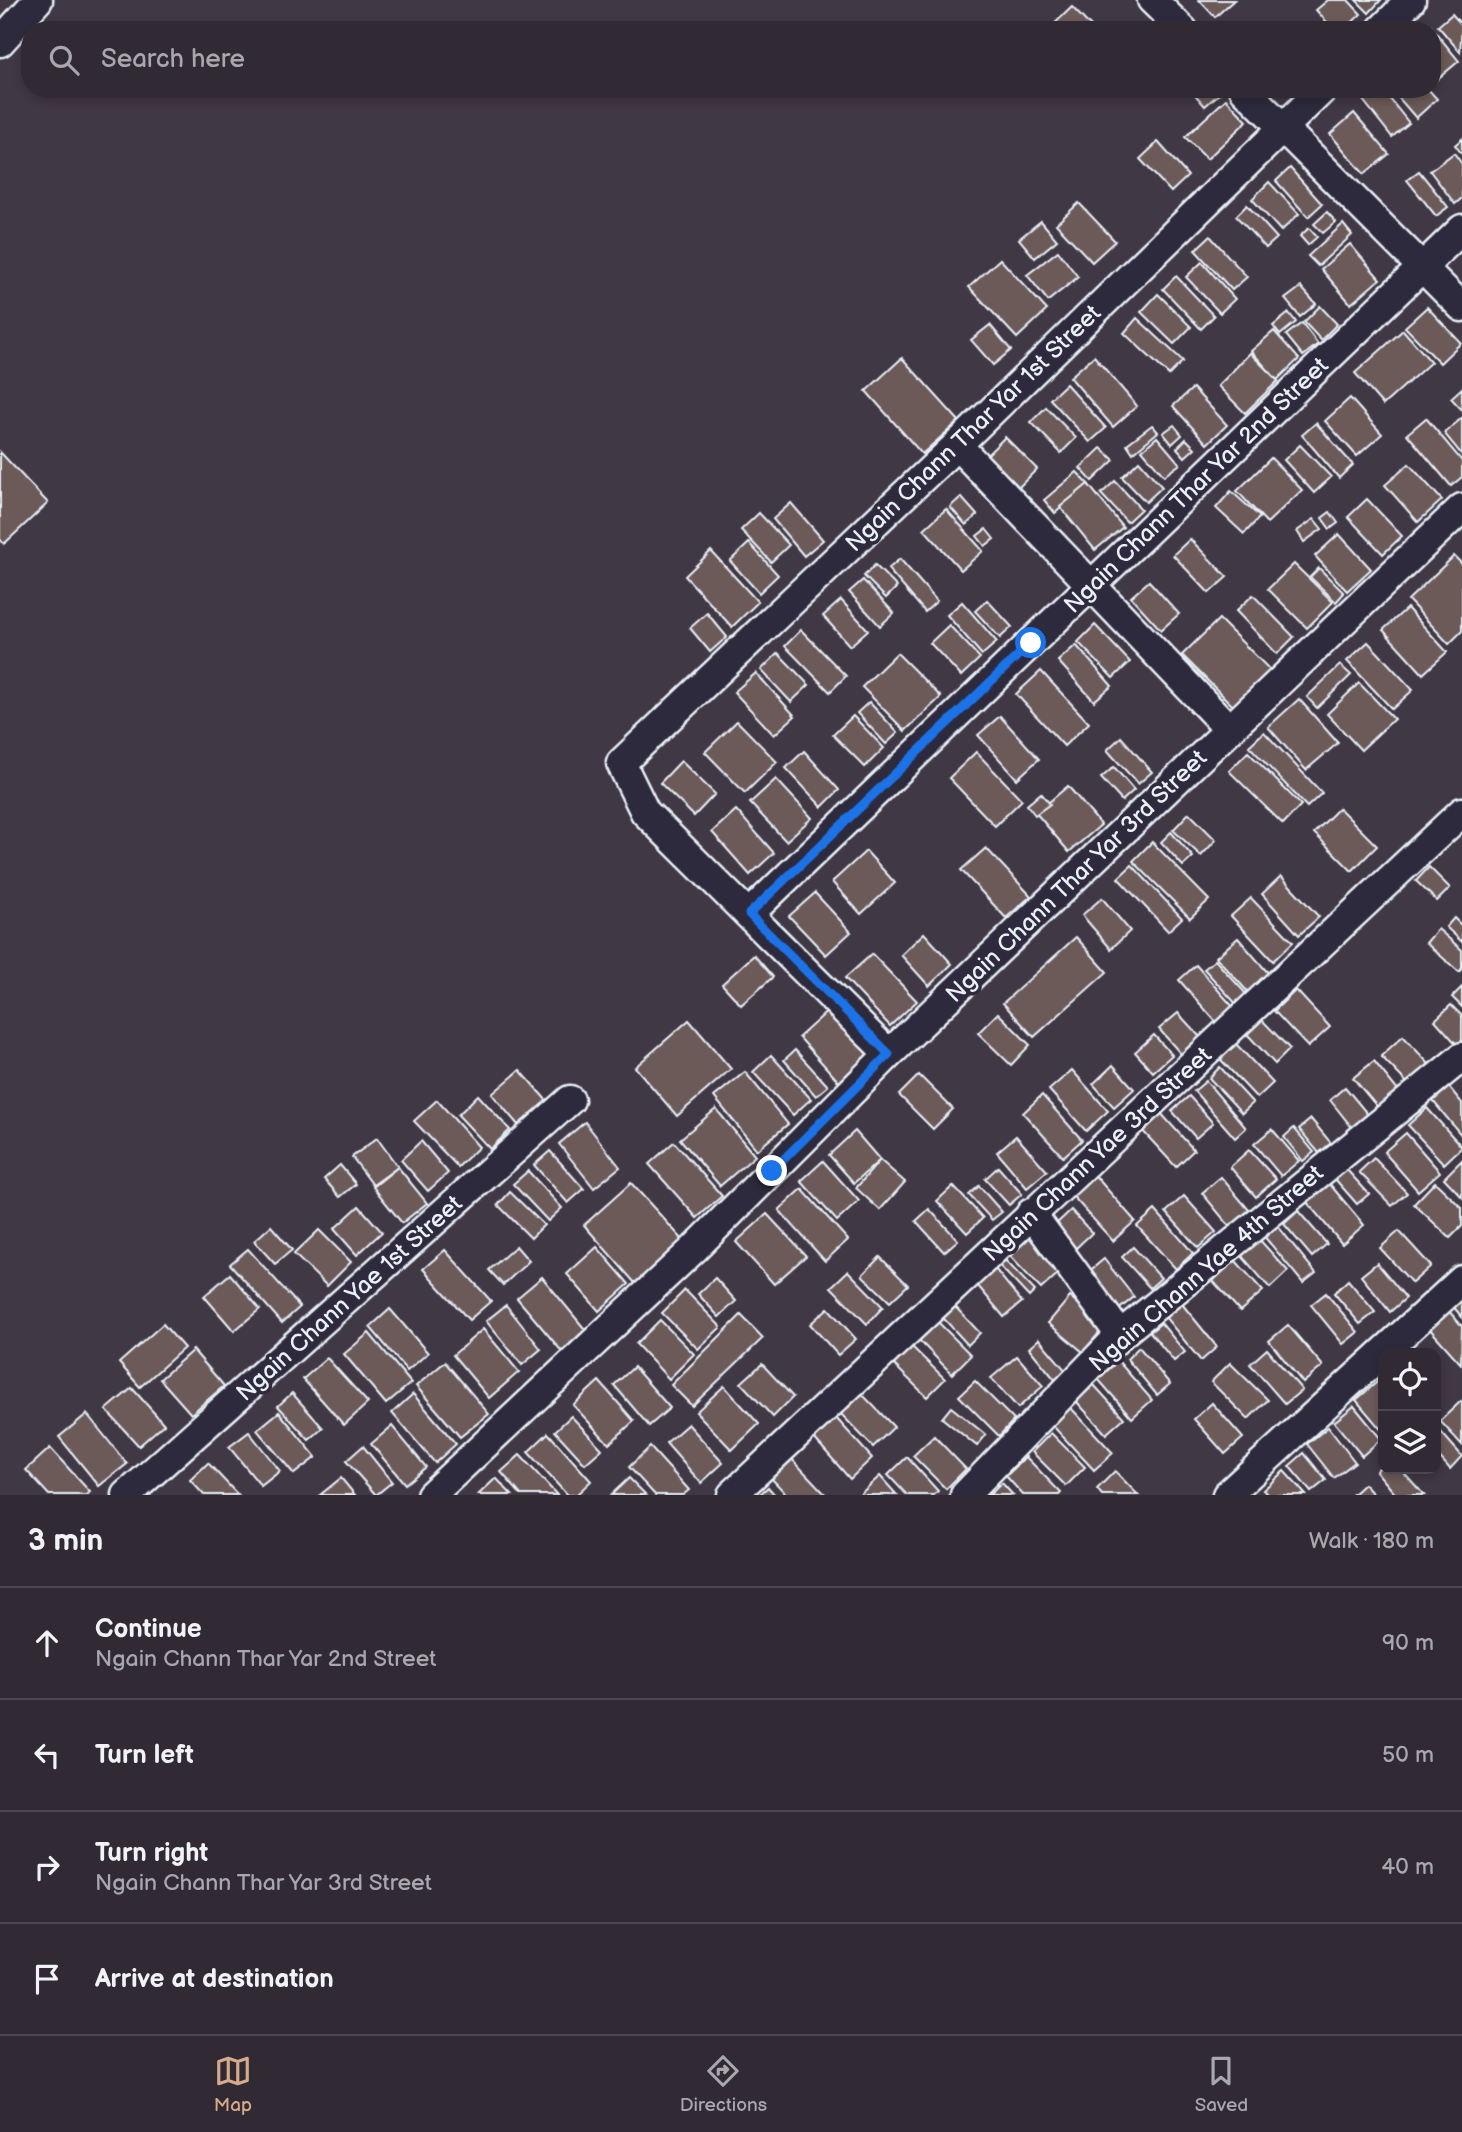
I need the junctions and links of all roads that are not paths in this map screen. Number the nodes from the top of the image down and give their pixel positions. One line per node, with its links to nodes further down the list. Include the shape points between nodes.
1 (38, 0): 6 (street)
2 (1152, 0): 4 (street)
3 (1411, 0): 5 (street)
4 (1174, 21)
5 (1390, 21)
6 (0, 42)
7 (1253, 98): 9 (street)
8 (1314, 98): 9 (street, Ngain Chann Thar Yar 1st Street)
9 (1284, 128): 11 (street); 13 (street, Ngain Chann Thar Yar 1st Street)
10 (1462, 229): 11 (street, Ngain Chann Thar Yar 2nd Street)
11 (1424, 268): 12 (street); 15 (street, Ngain Chann Thar Yar 2nd Street)
12 (1462, 307)
13 (957, 445): 15 (street); 18 (street, Ngain Chann Thar Yar 1st Street, via 621,763 645,813)
14 (1462, 508): 16 (street, Ngain Chann Thar Yar 3rd Street)
15 (1091, 585): 16 (street); 18 (street, Ngain Chann Thar Yar 2nd Street)
16 (1229, 729): 19 (street, Ngain Chann Thar Yar 3rd Street)
17 (1462, 812): 22 (street, Ngain Chann Yae 3rd Street)
18 (749, 914): 19 (street)
19 (889, 1054): 26 (street, Ngain Chann Thar Yar 3rd Street, via 694,1248)
20 (1462, 1057): 24 (street, Ngain Chann Yae 4th Street)
21 (570, 1100): 25 (street, Ngain Chann Yae 1st Street)
22 (1031, 1213): 24 (street); 27 (street, Ngain Chann Yae 3rd Street)
23 (1462, 1280): 29 (street)
24 (1120, 1335): 28 (street, Ngain Chann Yae 4th Street)
25 (127, 1495)
26 (431, 1495)
27 (732, 1495)
28 (965, 1495)
29 (1227, 1495)

